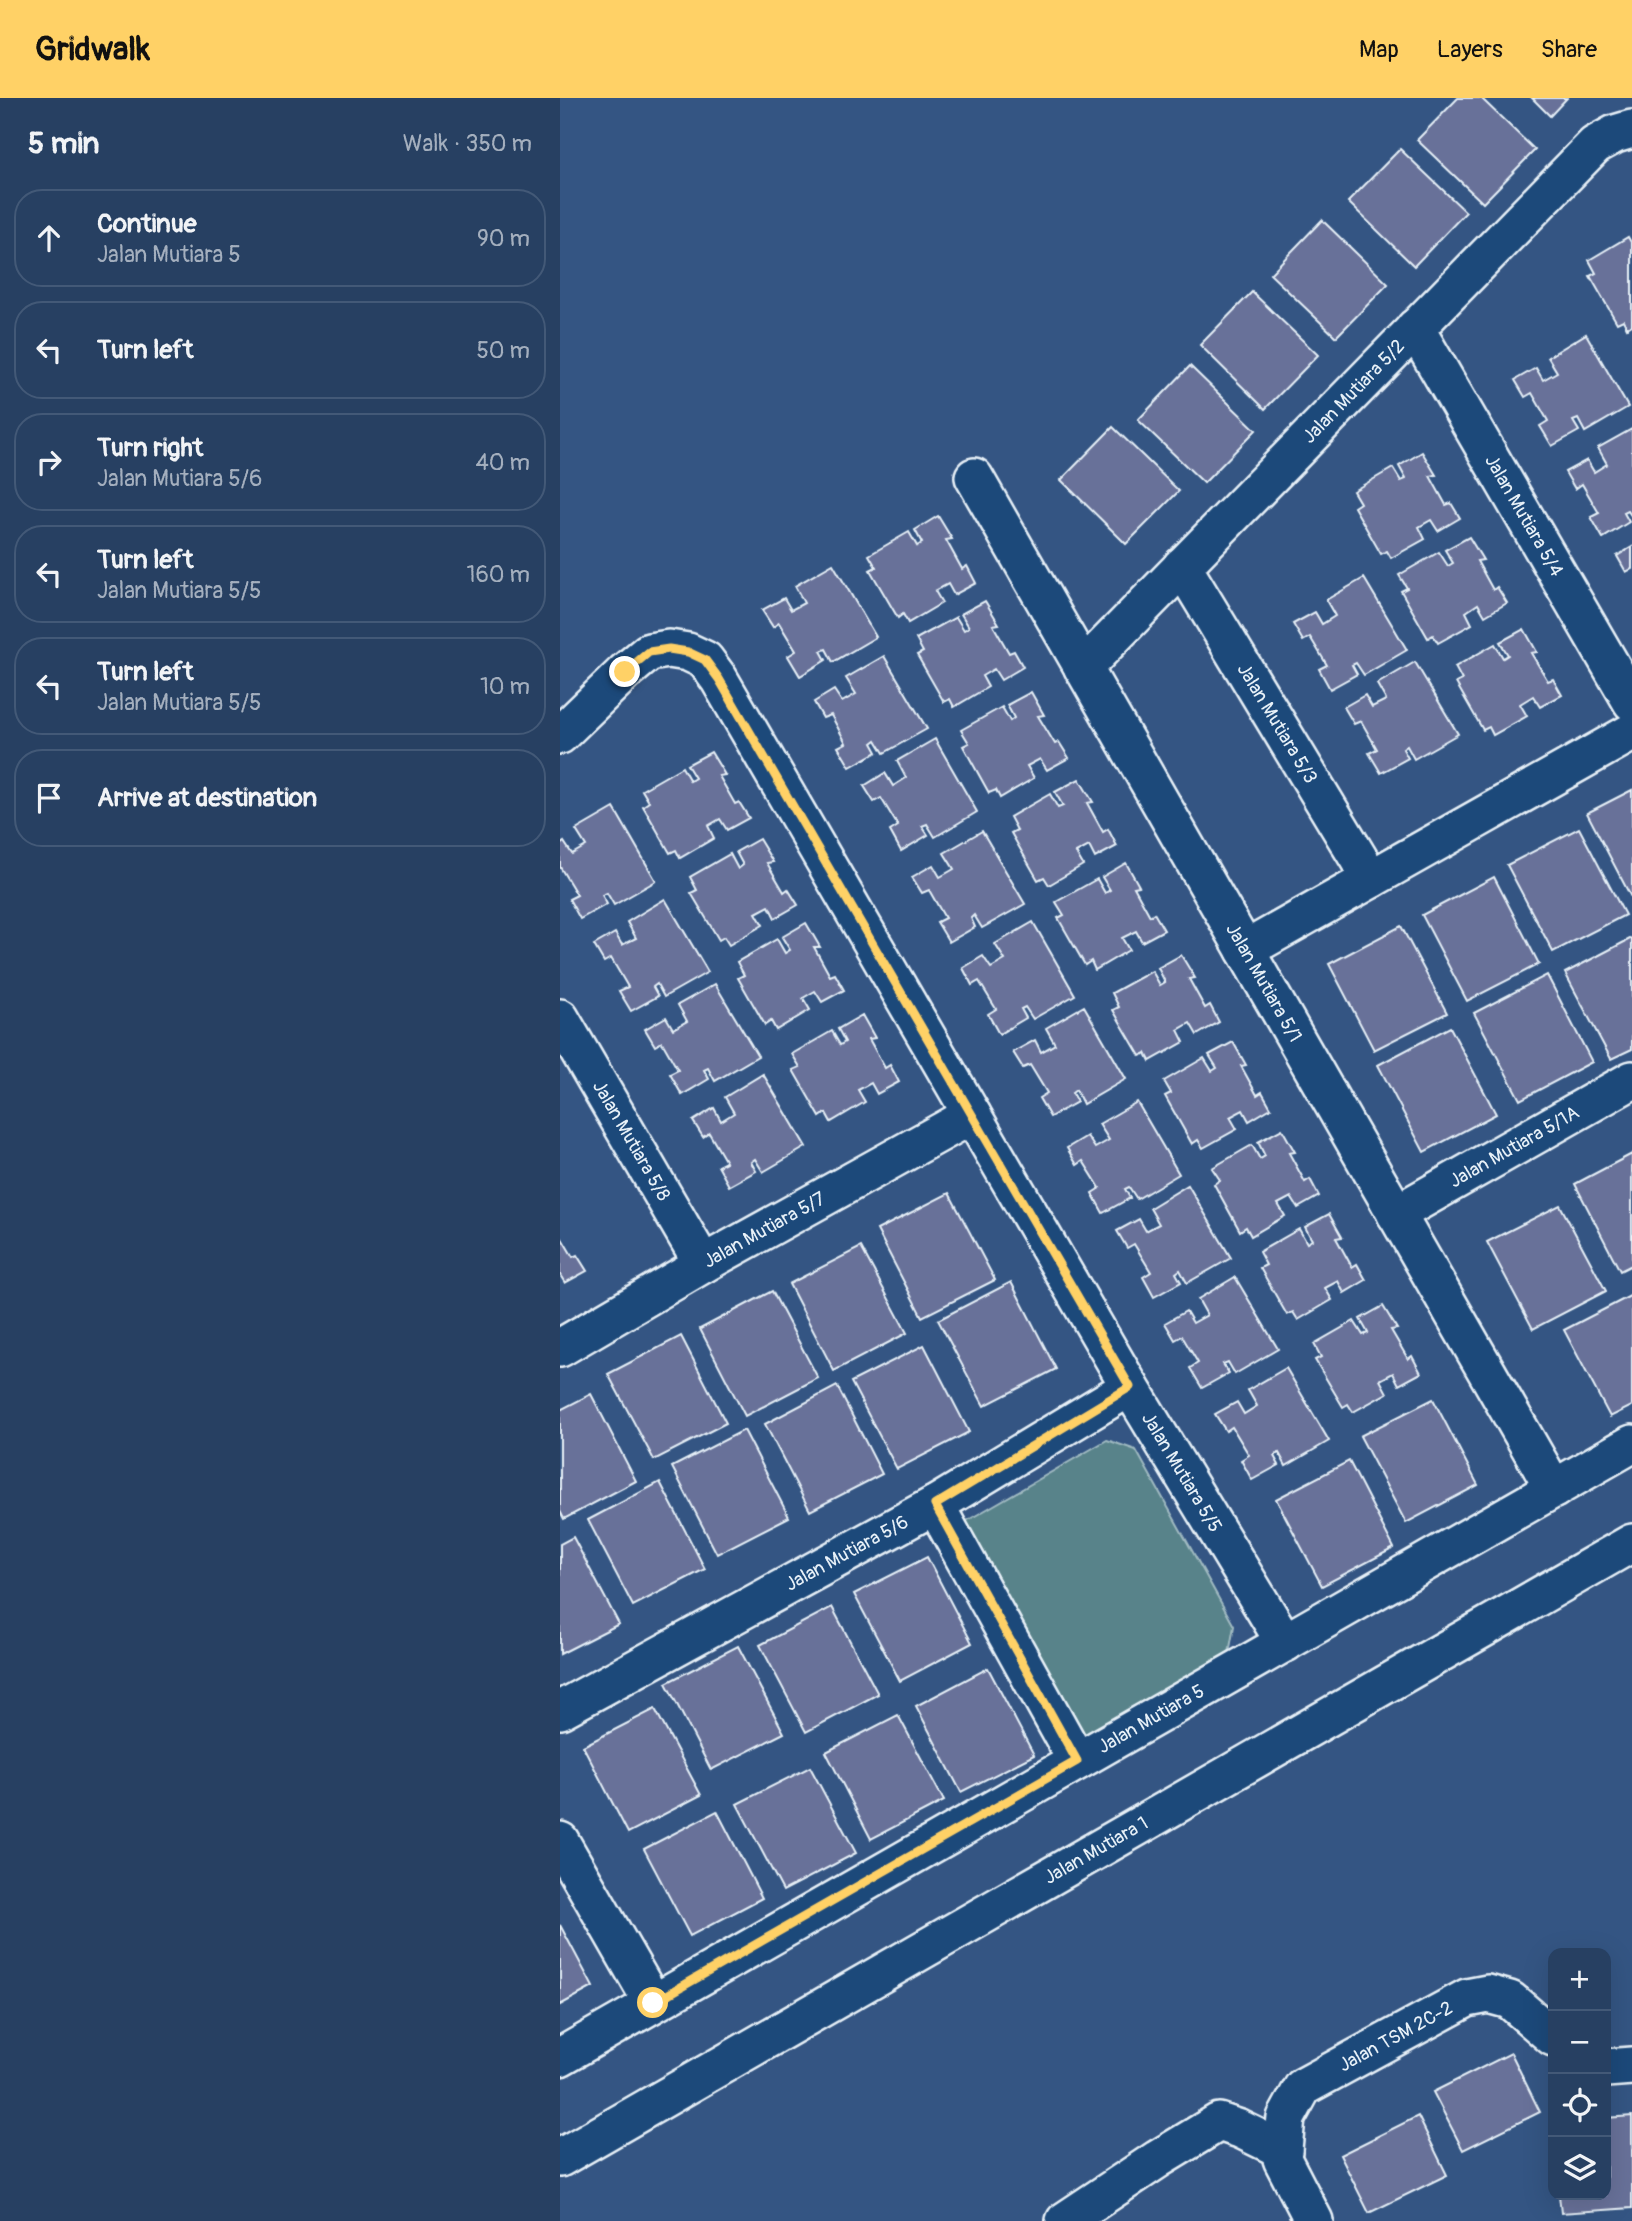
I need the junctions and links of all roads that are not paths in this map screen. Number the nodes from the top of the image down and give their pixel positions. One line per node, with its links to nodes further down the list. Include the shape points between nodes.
1 (1632, 129): 2 (street, Jalan Mutiara 5/2, via 1595,145)
2 (1415, 328): 4 (street, Jalan Mutiara 5/2); 6 (street, Jalan Mutiara 5/4)
3 (974, 477): 5 (street, Jalan Mutiara 5/1)
4 (1182, 566): 5 (street, Jalan Mutiara 5/2); 9 (street, Jalan Mutiara 5/3)
5 (1083, 668): 10 (street, Jalan Mutiara 5/1)
6 (1632, 702)
7 (1632, 732): 9 (street)
8 (560, 735): 13 (street, Jalan Mutiara 5/5, via 649,652 669,649 705,660)
9 (1371, 879): 10 (street)
10 (1245, 950): 14 (street, Jalan Mutiara 5/1)
11 (560, 1018): 15 (street, Jalan Mutiara 5/8)
12 (1632, 1080): 14 (street, Jalan Mutiara 5/1A)
13 (972, 1115): 15 (street, Jalan Mutiara 5/7); 17 (street, Jalan Mutiara 5/5)
14 (1396, 1214): 19 (street, Jalan Mutiara 5/1)
15 (703, 1264): 16 (street, Jalan Mutiara 5/7)
16 (560, 1348)
17 (1130, 1387): 20 (street, Jalan Mutiara 5/6); 22 (street, Jalan Mutiara 5/5)
18 (1632, 1444): 19 (street, Jalan Mutiara 5)
19 (1554, 1489): 22 (street, Jalan Mutiara 5)
20 (935, 1505): 23 (street, Jalan Mutiara 5/6); 24 (street)
21 (1632, 1543): 32 (street, Jalan Mutiara 1)
22 (1285, 1643): 24 (street, Jalan Mutiara 5)
23 (560, 1710)
24 (1077, 1761): 26 (street, Jalan Mutiara 5)
25 (560, 1840): 26 (street)
26 (653, 2003): 28 (street, Jalan Mutiara 5)
27 (1548, 2033): 31 (street, Jalan TSM 2C-2, via 1510,2000 1488,1994 1467,1998 1303,2087 1286,2118)
28 (560, 2056)
29 (1632, 2066): 30 (street)
30 (1611, 2068)
31 (1283, 2154): 33 (street, via 1219,2122); 34 (street)
32 (560, 2158)
33 (1065, 2221)
34 (1314, 2221)

